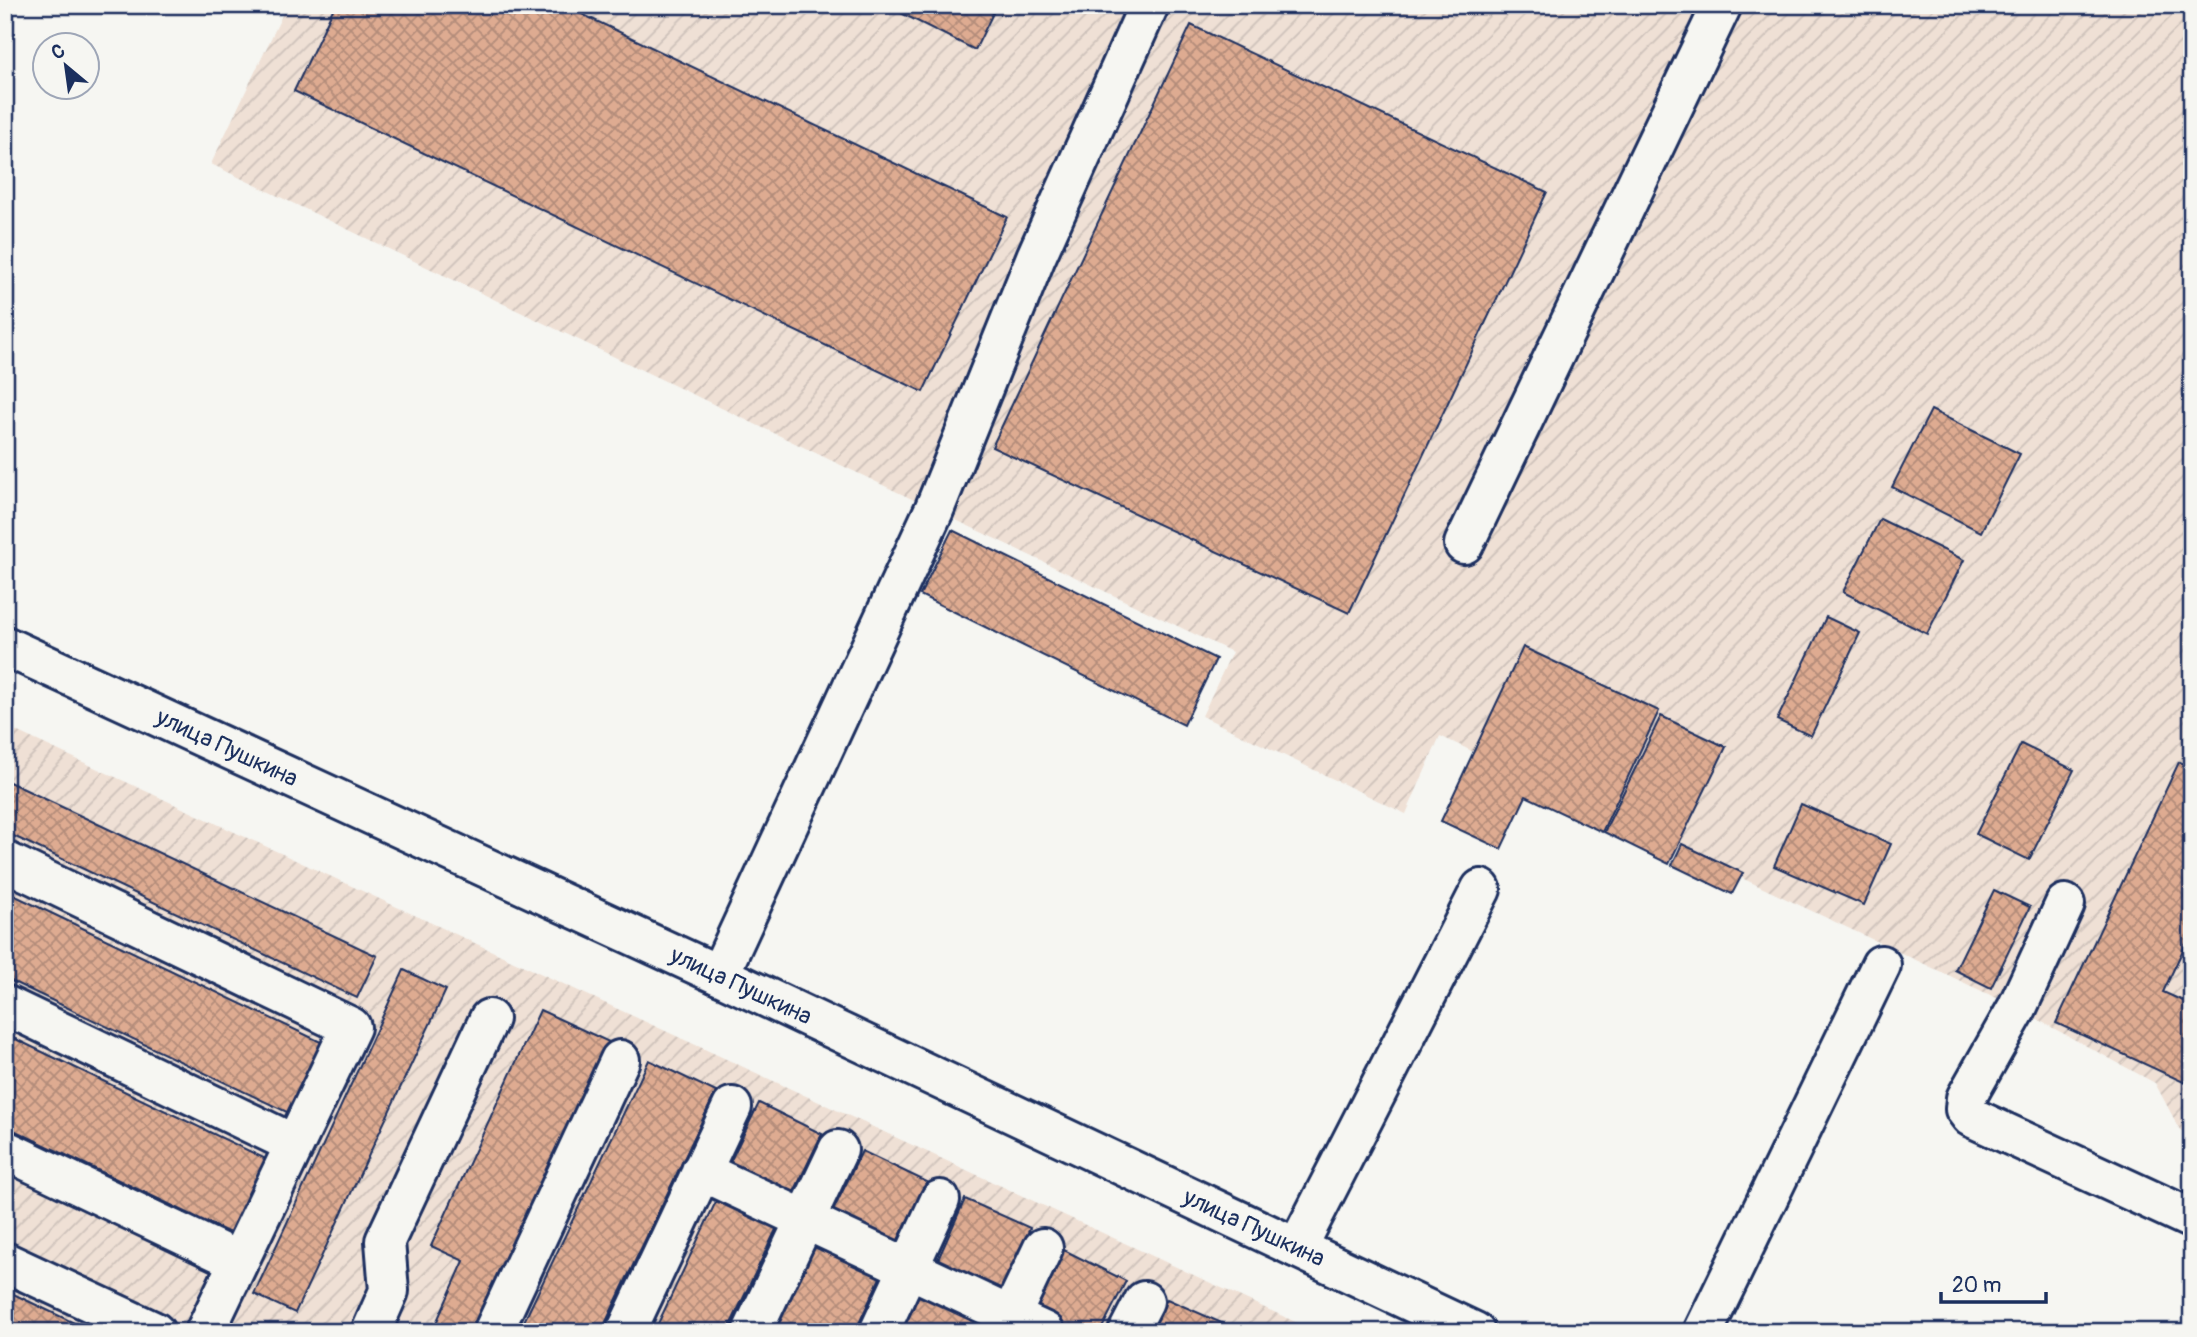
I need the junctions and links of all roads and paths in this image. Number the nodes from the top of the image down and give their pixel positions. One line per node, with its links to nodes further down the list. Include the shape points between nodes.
1 (1149, 5): 9 (main road, via 1036,257 934,510)
2 (1722, 5): 3 (main road)
3 (1464, 544)
4 (5, 646): 9 (main road, улица Пушкина)
5 (5, 861): 14 (main road, via 351,1027)
6 (1481, 889): 22 (main road)
7 (2065, 904): 20 (main road, via 2017,1008 1966,1098 1965,1109 1971,1117)
8 (1881, 965): 36 (main road)
9 (719, 975): 22 (main road, улица Пушкина)
10 (5, 1005): 14 (main road)
11 (489, 1020): 29 (main road, via 385,1241 389,1291)
12 (620, 1060): 30 (main road)
13 (732, 1107): 17 (main road)
14 (294, 1144): 23 (main road)
15 (5, 1150): 23 (main road)
16 (838, 1150): 19 (main road)
17 (701, 1171): 19 (main road); 31 (main road)
18 (940, 1200): 25 (main road)
19 (805, 1219): 25 (main road); 32 (main road)
20 (2192, 1219)
21 (1043, 1248): 26 (main road)
22 (1297, 1248): 35 (main road, улица Пушкина)
23 (238, 1261): 28 (main road)
24 (5, 1262): 27 (main road)
25 (908, 1268): 26 (main road); 33 (main road)
26 (1007, 1324): 34 (main road)
27 (155, 1332)
28 (205, 1332)
29 (371, 1332)
30 (494, 1332)
31 (626, 1332)
32 (752, 1332)
33 (879, 1332)
34 (1045, 1332)
35 (1475, 1332)
36 (1703, 1332)

